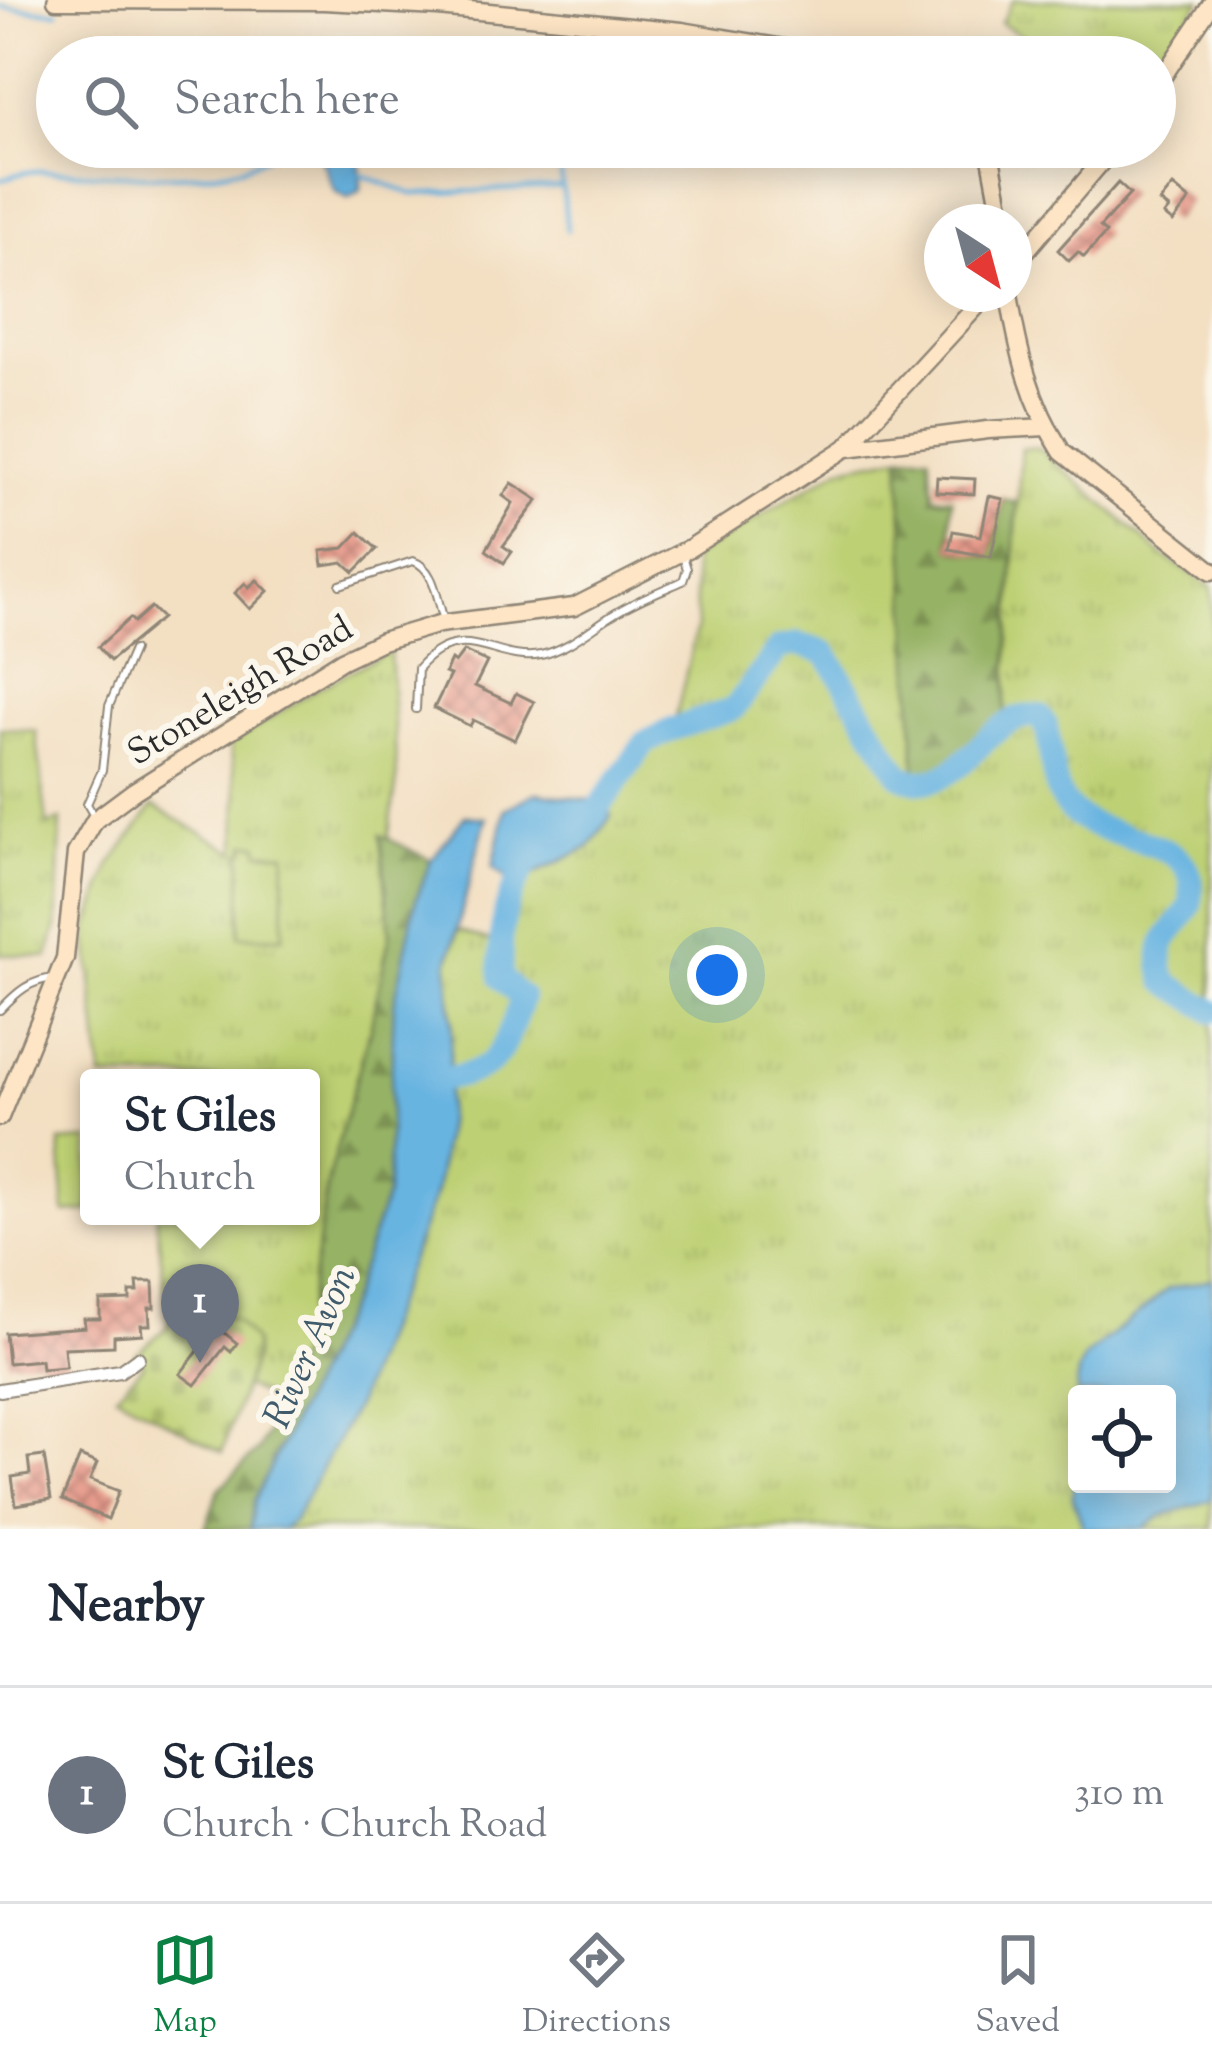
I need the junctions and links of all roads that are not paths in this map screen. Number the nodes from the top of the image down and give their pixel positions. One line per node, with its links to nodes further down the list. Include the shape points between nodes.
1 (56, 0): 3 (street, via 438,7)
2 (1212, 3): 4 (street)
3 (712, 36)
4 (1176, 57)
5 (993, 168): 7 (street)
6 (1095, 168): 8 (street)
7 (1000, 204)
8 (1032, 240)
9 (971, 312): 12 (street, Stoneleigh Road)
10 (1013, 312): 11 (street, via 1021,364)
11 (1047, 427): 12 (street); 14 (street, via 1062,452)
12 (846, 448): 13 (street, Stoneleigh Road)
13 (681, 553): 16 (street, Stoneleigh Road, via 574,607); 18 (lane, via 683,581 548,653 519,655 481,643 435,651 418,668)
14 (1212, 571)
15 (340, 585): 16 (lane, via 422,564)
16 (445, 623): 19 (street, Stoneleigh Road, via 342,660)
17 (133, 650): 19 (lane, via 109,706 102,770 87,804)
18 (416, 709)
19 (95, 820): 20 (street, via 76,854)
20 (59, 978): 21 (lane, via 19,990); 22 (street)
21 (0, 1010)
22 (0, 1117)
23 (138, 1358): 24 (street, via 120,1371)
24 (0, 1390)

